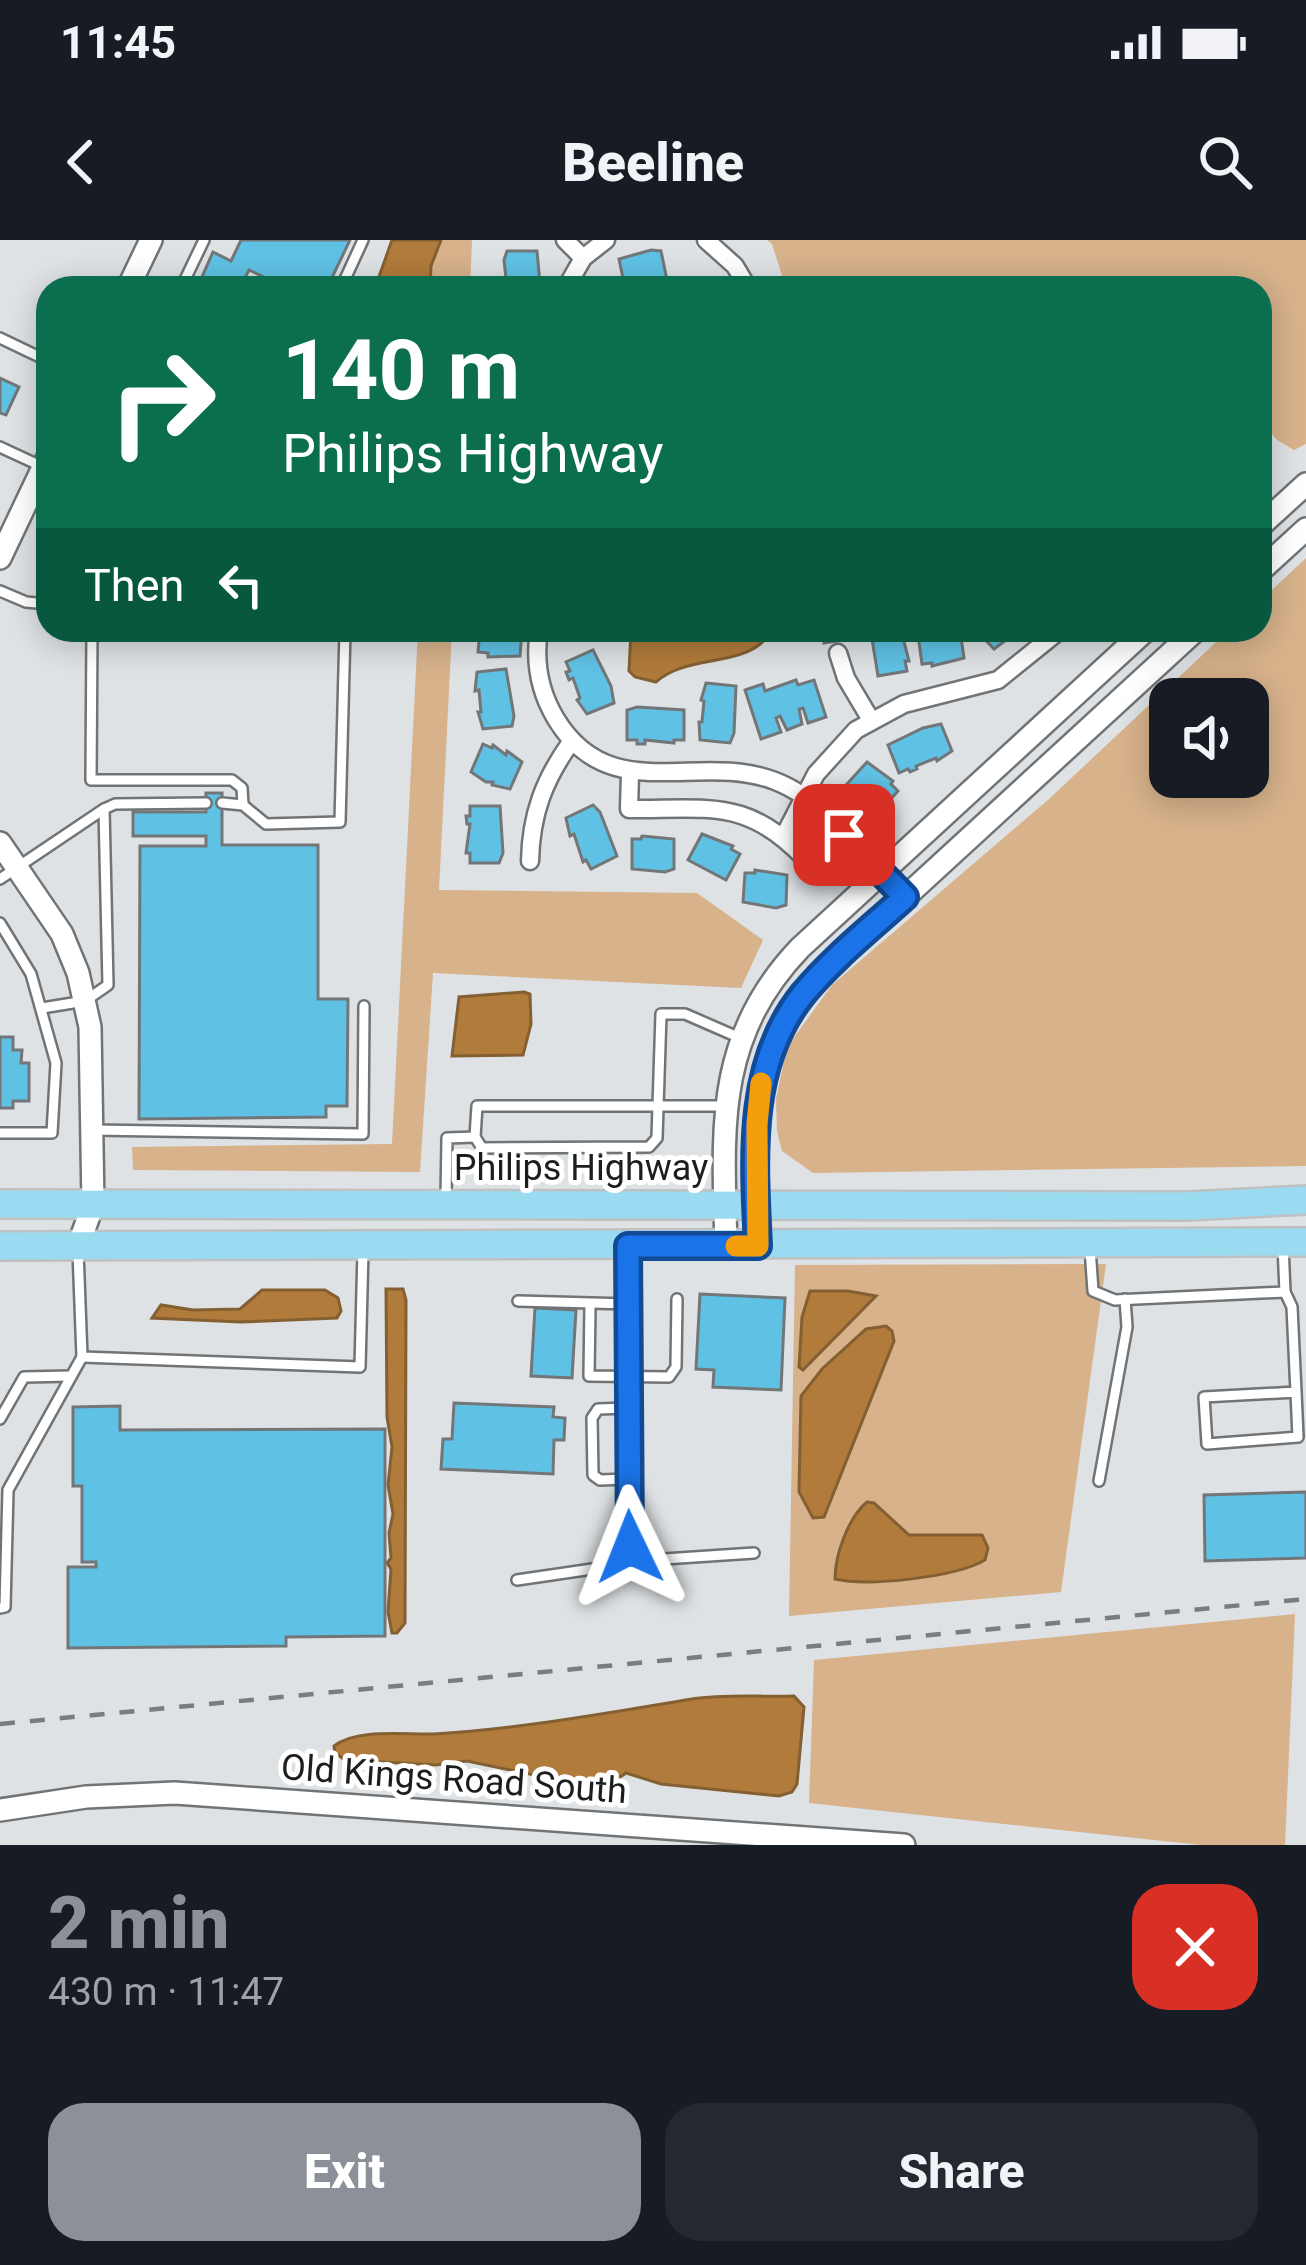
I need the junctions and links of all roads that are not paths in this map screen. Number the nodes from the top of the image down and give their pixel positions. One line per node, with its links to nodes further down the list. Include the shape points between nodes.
1 (151, 240): 8 (street)
2 (204, 240): 9 (lane)
3 (363, 240): 10 (lane)
4 (565, 240): 7 (street)
5 (606, 240): 7 (street)
6 (706, 240): 12 (street)
7 (583, 258): 11 (street)
8 (134, 276)
9 (187, 276)
10 (346, 276)
11 (573, 276)
12 (741, 276)
13 (0, 338): 14 (lane)
14 (36, 355)
15 (0, 447): 16 (lane)
16 (36, 459)
17 (36, 480): 21 (street)
18 (1306, 484): 19 (street)
19 (1272, 515)
20 (1306, 529): 22 (street)
21 (3, 546)
22 (1272, 560)
23 (0, 592): 24 (lane)
24 (36, 603)
25 (92, 642): 38 (lane, via 92,781 232,780 242,788)
26 (345, 642): 38 (lane, via 340,822 266,824)
27 (537, 642): 33 (street, via 541,688)
28 (1045, 642): 32 (street, via 998,680)
29 (1134, 642): 45 (street)
30 (1183, 642): 46 (street)
31 (838, 653): 32 (street)
32 (871, 719): 35 (street, via 834,751)
33 (572, 742): 34 (street); 42 (street, via 538,799)
34 (630, 773): 35 (street, via 740,773); 40 (street, via 629,809 740,813)
35 (804, 798): 40 (street); 45 (street)
36 (206, 803): 39 (lane)
37 (222, 803): 38 (lane)
38 (242, 805)
39 (104, 809): 44 (lane); 48 (lane, via 108,985)
40 (784, 836): 43 (street)
41 (0, 843): 44 (street)
42 (530, 861)
43 (814, 868)
44 (9, 873): 48 (street, via 62,934)
45 (882, 873): 46 (street); 51 (street, via 783,966)
46 (905, 897): 52 (street, via 807,989)
47 (0, 923): 50 (lane, via 32,974)
48 (85, 1001): 50 (lane); 55 (street)
49 (364, 1006): 55 (lane, via 363,1135)
50 (41, 1008): 56 (lane, via 56,1063 52,1133)
51 (740, 1038): 52 (street); 53 (lane, via 685,1014 661,1014); 54 (street)
52 (770, 1050): 60 (street, via 759,1091)
53 (659, 1105): 54 (lane); 57 (lane, via 477,1106); 57 (lane, via 649,1147 482,1148)
54 (725, 1106): 59 (street)
55 (92, 1130): 62 (street)
56 (0, 1133)
57 (475, 1137): 63 (lane, via 447,1138)
58 (1306, 1200): 64 (main road, Philips Highway)
59 (725, 1203): 60 (main road, Philips Highway); 63 (main road, Philips Highway); 71 (street)
60 (756, 1203): 64 (main road, Philips Highway); 72 (street)
61 (0, 1204): 62 (main road, Philips Highway)
62 (92, 1204): 63 (main road, Philips Highway); 68 (street)
63 (446, 1204)
64 (1188, 1206): 65 (main road, via 1107,1223)
65 (1090, 1242): 66 (main road); 72 (main road); 75 (lane, via 1094,1291)
66 (1295, 1243): 73 (lane)
67 (0, 1246): 68 (main road)
68 (78, 1246): 69 (main road); 79 (lane)
69 (363, 1246): 70 (main road); 79 (lane, via 360,1366)
70 (628, 1246): 71 (main road); 77 (street)
71 (726, 1246): 72 (main road)
72 (758, 1246)
73 (1285, 1292): 75 (lane); 82 (lane)
74 (677, 1299): 81 (lane, via 673,1373)
75 (1125, 1299): 86 (lane)
76 (518, 1300): 78 (lane)
77 (628, 1304): 78 (lane); 81 (street)
78 (590, 1305): 81 (lane, via 590,1376)
79 (82, 1357): 80 (lane)
80 (71, 1376): 84 (lane, via 24,1377); 91 (lane, via 8,1490)
81 (629, 1376): 83 (street)
82 (1296, 1393): 82 (lane, via 1204,1397 1207,1444 1298,1437)
83 (628, 1408): 85 (street); 85 (lane, via 598,1409 592,1418 593,1475)
84 (0, 1419)
85 (628, 1479): 87 (street)
86 (1099, 1481)
87 (629, 1510): 88 (lane)
88 (630, 1547): 89 (lane, via 664,1559); 90 (lane, via 613,1566)
89 (754, 1552)
90 (517, 1580)
91 (0, 1607)
92 (0, 1810): 93 (street, Old Kings Road South, via 176,1793)
93 (665, 1836): 94 (street, Old Kings Road South)
94 (904, 1845)

